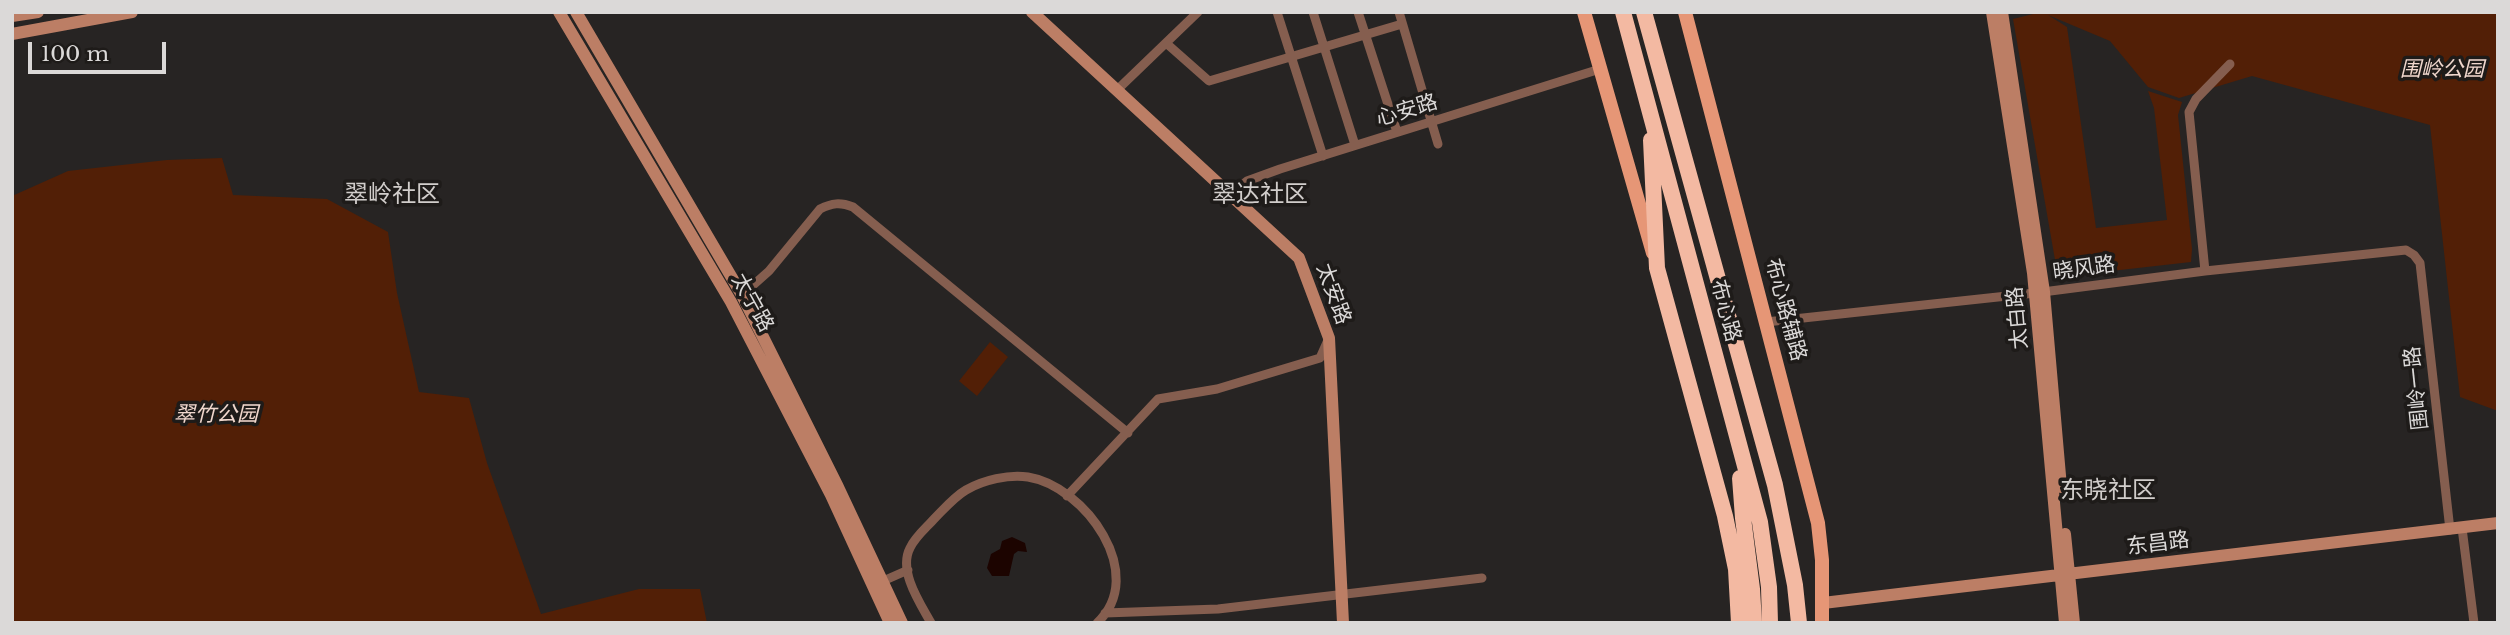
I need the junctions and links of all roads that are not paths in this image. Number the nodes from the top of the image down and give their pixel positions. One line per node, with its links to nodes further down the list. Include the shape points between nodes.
1 (38, 12): 17 (main road)
2 (132, 12): 19 (main road)
3 (559, 12): 54 (main road, 太宁路, via 731,302 831,495)
4 (576, 12): 38 (main road, 太宁路)
5 (1032, 12): 26 (main road, 太安路)
6 (1198, 12): 21 (street)
7 (1278, 12): 23 (street)
8 (1313, 12): 22 (street)
9 (1358, 12): 20 (street)
10 (1399, 12): 18 (street)
11 (1584, 12): 25 (main road)
12 (1623, 12): 27 (highway, 布心路)
13 (1644, 12): 46 (highway, 布心路, via 1774,485)
14 (1685, 12): 39 (main road, 布心路辅路)
15 (1992, 12): 37 (main road, 太白路)
16 (2002, 12): 37 (main road, 太白路)
17 (12, 16)
18 (1402, 24): 20 (street); 28 (street)
19 (12, 34)
20 (1365, 35): 22 (street); 29 (street)
21 (1166, 43): 23 (street, via 1209,81); 26 (street)
22 (1324, 47): 23 (street); 31 (street)
23 (1292, 57): 32 (street)
24 (2230, 64): 36 (street, via 2189,112)
25 (1600, 69): 28 (street, 心安路); 35 (main road)
26 (1117, 90): 33 (main road, 太安路)
27 (1649, 110): 35 (highway); 42 (highway, 布心路)
28 (1431, 121): 29 (street, 心安路); 30 (street)
29 (1397, 132): 31 (street, 心安路)
30 (1438, 144)
31 (1355, 145): 32 (street, 心安路)
32 (1323, 156): 33 (street, 心安路, via 1255,178)
33 (1230, 194): 40 (main road, 太安路, via 1299,258)
34 (2406, 250): 36 (street, 晓风路); 45 (street, 围岭一路, via 2420,263)
35 (1657, 268): 59 (highway, via 1725,516 1736,569)
36 (2206, 271): 37 (street, 晓风路)
37 (2040, 293): 39 (street, 晓风路); 48 (main road, 太白路)
38 (742, 295): 41 (street, via 769,271 820,209 830,204 853,206); 50 (main road, 太宁路)
39 (1766, 321): 52 (main road, 布心路辅路, via 1818,523)
40 (1329, 338): 41 (street, via 1320,358 1217,389 1158,399); 51 (main road, 太安路)
41 (1128, 433): 43 (street)
42 (1737, 437): 60 (highway); 61 (highway, 布心路, via 1764,545)
43 (1068, 496): 47 (street, via 1028,477 1003,478 966,490 910,547); 53 (street, via 1098,525 1113,557 1116,586)
44 (2498, 523): 45 (main road, 东昌路)
45 (2456, 529): 48 (main road, 东昌路); 67 (street, 围岭一路)
46 (1787, 550): 62 (highway, 布心路); 63 (highway, 布心路)
47 (908, 570): 50 (street); 56 (street)
48 (2065, 575): 52 (main road, 东昌路); 65 (main road, 太白路); 66 (main road, 太白路)
49 (1482, 578): 51 (street)
50 (883, 582): 55 (main road, 太宁路)
51 (1342, 594): 53 (street, via 1218,610); 58 (main road, 太安路)
52 (1823, 603): 64 (main road, 布心路辅路)
53 (1105, 613): 57 (street)
54 (890, 623)
55 (902, 623)
56 (931, 623)
57 (1097, 623)
58 (1343, 623)
59 (1739, 623)
60 (1754, 623)
61 (1770, 623)
62 (1791, 623)
63 (1799, 623)
64 (1822, 623)
65 (2066, 623)
66 (2074, 623)
67 (2474, 623)

